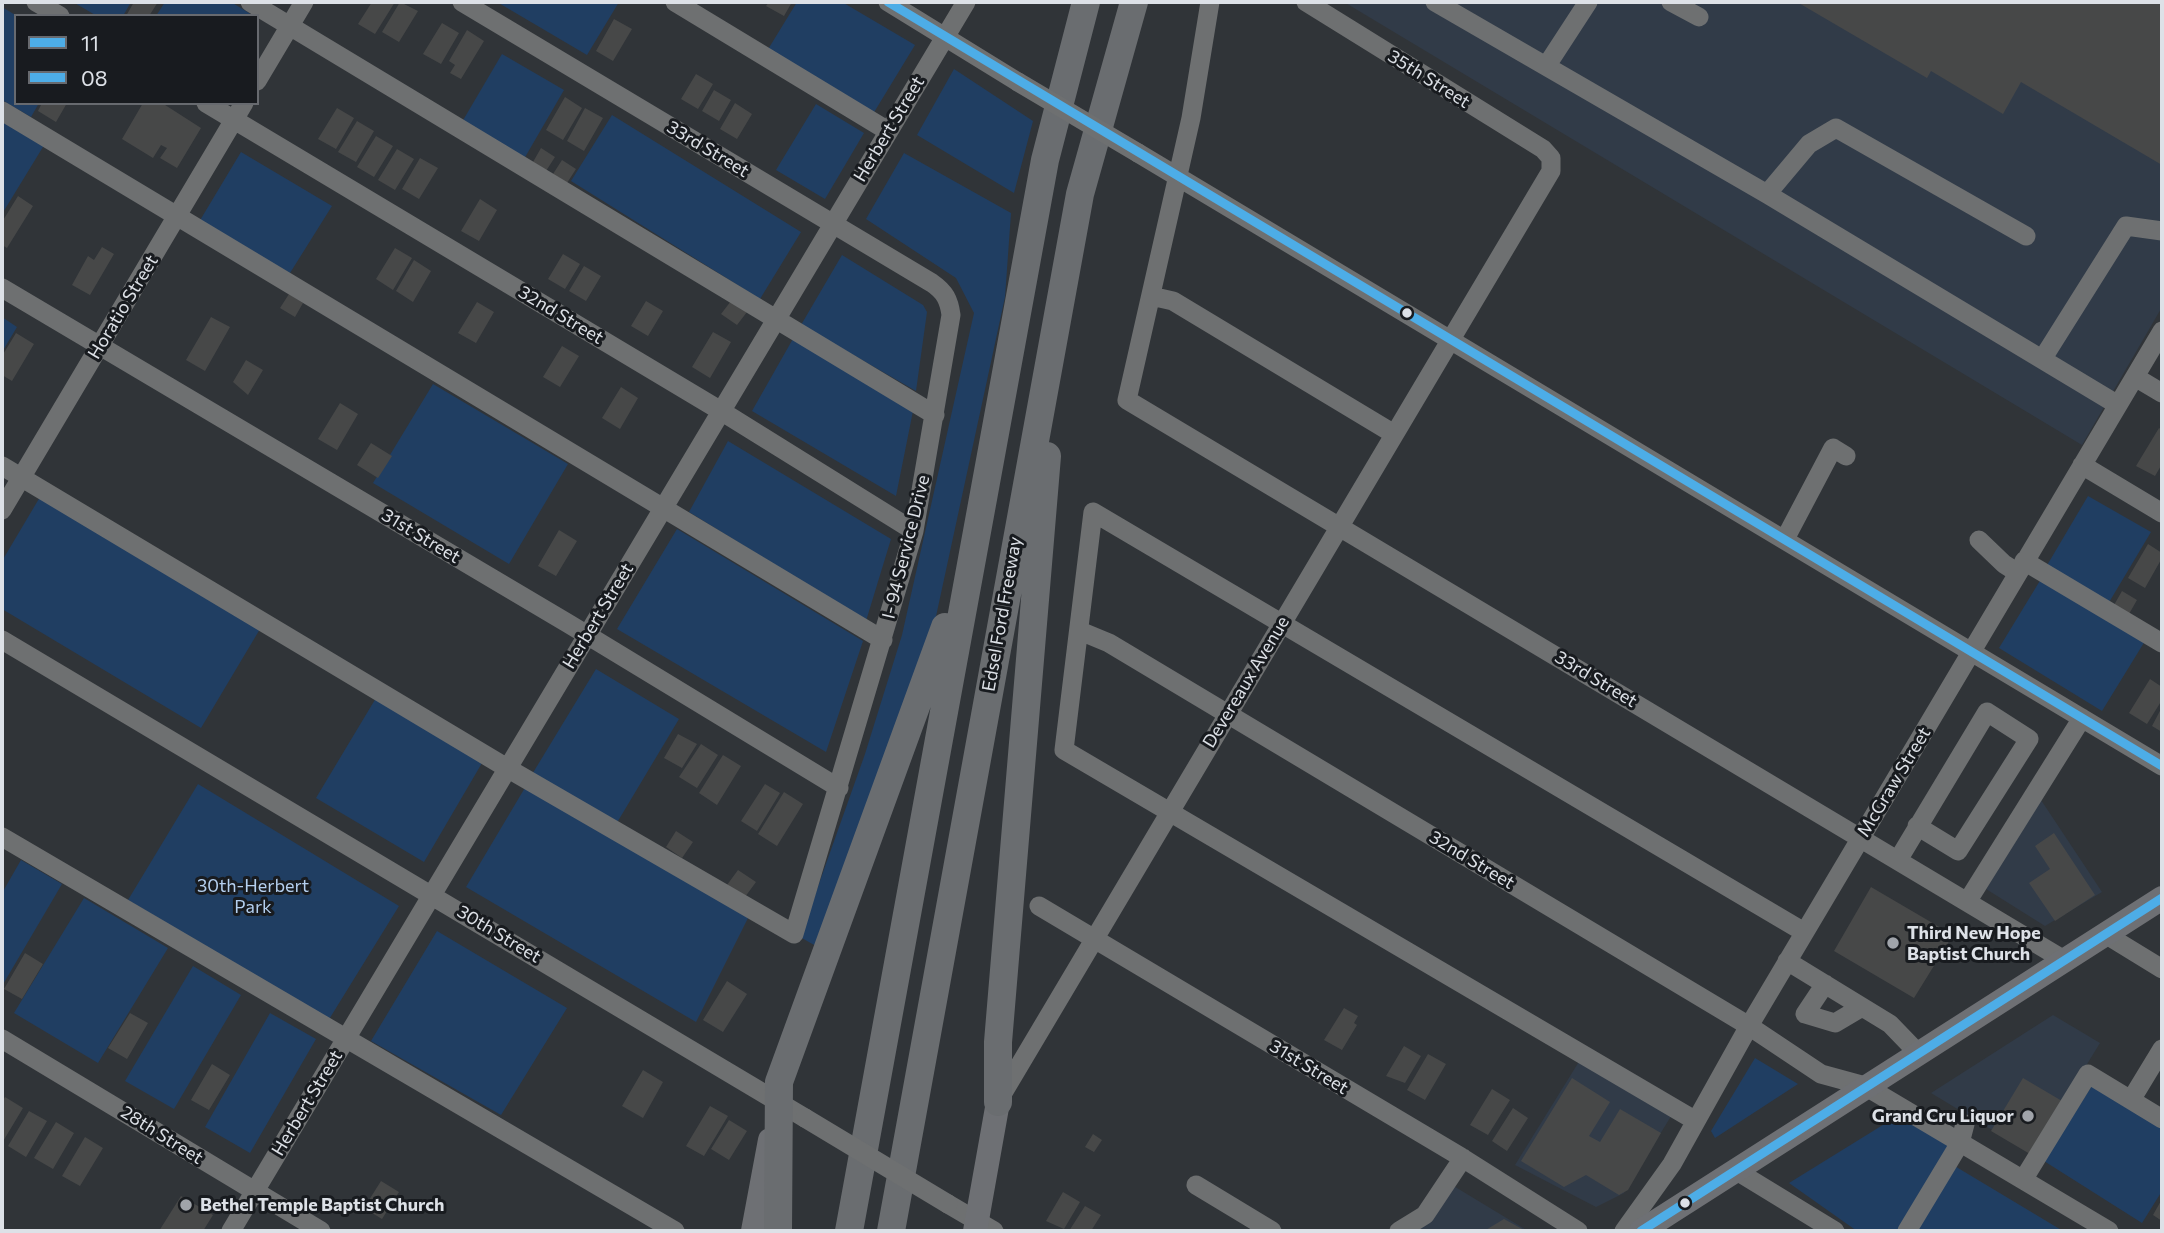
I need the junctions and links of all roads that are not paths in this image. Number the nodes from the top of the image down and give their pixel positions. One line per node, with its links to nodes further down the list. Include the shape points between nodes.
1 (36, 2): 16 (street)
2 (250, 2): 18 (street)
3 (304, 2): 18 (street)
4 (462, 2): 30 (street, 33rd Street)
5 (675, 2): 25 (street)
6 (888, 2): 19 (street)
7 (966, 2): 19 (street, Herbert Street)
8 (1086, 2): 60 (highway, via 1045,160)
9 (1134, 2): 43 (highway, Edsel Ford Freeway, via 1080,194)
10 (1210, 2): 27 (street)
11 (1306, 2): 26 (street, 35th Street)
12 (1435, 2): 15 (street)
13 (1588, 2): 20 (street)
14 (1671, 2): 17 (street)
15 (1457, 7): 20 (street)
16 (57, 14)
17 (1699, 17)
18 (290, 26): 21 (street); 36 (street)
19 (944, 36): 25 (street, Herbert Street); 27 (street, bridge)
20 (1548, 65): 28 (street)
21 (259, 78)
22 (213, 105): 24 (street, 32nd Street)
23 (2, 111): 29 (street)
24 (239, 112): 29 (street, Horatio Street); 45 (street, 32nd Street)
25 (888, 131): 30 (street, Herbert Street)
26 (1551, 158): 38 (street, Devereaux Avenue, via 1551,171)
27 (1177, 175): 34 (street); 38 (street)
28 (1767, 194): 32 (street, via 1809,144 1836,128); 40 (street)
29 (176, 217): 39 (street, Horatio Street); 52 (street)
30 (832, 223): 35 (street, 33rd Street, via 943,290); 36 (street, Herbert Street)
31 (2162, 231): 40 (street, via 2126,226)
32 (2026, 236)
33 (2, 288): 39 (street, 31st Street)
34 (1151, 296): 47 (street, via 1173,301); 55 (street, 33rd Street, via 1127,400)
35 (949, 301): 46 (street, I- 94 Service Drive, via 951,315)
36 (776, 319): 45 (street, Herbert Street); 46 (street)
37 (2162, 331): 41 (street, McGraw Street)
38 (1451, 339): 47 (street, Devereaux Avenue); 57 (street)
39 (98, 346): 51 (street, Horatio Street); 63 (street, 31st Street)
40 (2043, 358): 44 (street)
41 (2135, 377): 42 (street); 44 (street, McGraw Street)
42 (2162, 393)
43 (1043, 400): 98 (highway, via 1048,464 1008,920); 114 (highway, Edsel Ford Freeway)
44 (2118, 405): 49 (street, McGraw Street)
45 (721, 411): 52 (street, Herbert Street); 56 (street, 32nd Street)
46 (935, 415): 56 (street, I- 94 Service Drive)
47 (1394, 434): 55 (street, Devereaux Avenue)
48 (1846, 456): 57 (street, via 1833,448)
49 (2082, 465): 54 (street); 59 (street, McGraw Street)
50 (2, 466): 51 (street)
51 (21, 477): 53 (street, Horatio Street); 71 (street)
52 (663, 507): 63 (street, Herbert Street); 64 (street)
53 (2, 510)
54 (2162, 513)
55 (1339, 526): 61 (street, Devereaux Avenue); 76 (street, 33rd Street)
56 (914, 531): 64 (street, I- 94 Service Drive)
57 (1785, 539): 67 (street)
58 (1979, 540): 59 (street, via 2004,564)
59 (2021, 567): 66 (street); 67 (street, McGraw Street)
60 (969, 570): 97 (highway, via 780,1079); 113 (highway)
61 (1282, 623): 62 (street, via 1093,512); 68 (street, Devereaux Avenue); 82 (street)
62 (1080, 631): 68 (street, 32nd Street, via 1109,643); 73 (street, via 1064,750)
63 (587, 635): 71 (street, Herbert Street); 72 (street, 31st Street)
64 (883, 639): 72 (street, I- 94 Service Drive)
65 (2, 640): 78 (street, 30th Street)
66 (2162, 643)
67 (1971, 652): 69 (street); 76 (street, McGraw Street)
68 (1228, 714): 73 (street, Devereaux Avenue); 90 (street, 32nd Street)
69 (2082, 718): 70 (street); 80 (street)
70 (2162, 765)
71 (507, 768): 72 (street, I- 94 Service Drive, via 794,934); 78 (street, Herbert Street)
72 (839, 788)
73 (1169, 811): 84 (street, Devereaux Avenue); 100 (street)
74 (1917, 826): 74 (street, via 1987,712 2029,739 1958,851); 77 (street)
75 (2, 837): 91 (street)
76 (1860, 838): 77 (street, 33rd Street); 82 (street, McGraw Street)
77 (1898, 860): 80 (street, 33rd Street)
78 (433, 895): 91 (street, Herbert Street); 97 (street, 30th Street)
79 (2162, 898): 83 (main road)
80 (1967, 902): 85 (street, 33rd Street)
81 (1039, 906): 84 (street, 31st Street)
82 (1804, 932): 86 (street, McGraw Street)
83 (2105, 934): 85 (main road); 87 (street)
84 (1094, 938): 98 (street, Devereaux Avenue); 102 (street, 31st Street)
85 (2064, 960): 94 (main road)
86 (1787, 961): 88 (street); 90 (street, McGraw Street)
87 (2162, 969)
88 (1825, 984): 89 (street); 89 (street, via 1805,1014 1835,1023)
89 (1862, 1007): 94 (street, via 1890,1024)
90 (1749, 1026): 95 (street, 32nd Street, via 1821,1074); 100 (street, McGraw Street)
91 (346, 1038): 106 (street, Herbert Street); 110 (street)
92 (2, 1039): 106 (street, 28th Street)
93 (2162, 1049): 96 (street)
94 (1918, 1053): 95 (main road)
95 (1865, 1086): 101 (street, 32nd Street); 103 (main road)
96 (2131, 1100): 99 (street); 104 (street, via 2088,1074)
97 (777, 1101): 107 (street, 30th Street, bridge); 111 (main road); 112 (highway)
98 (998, 1102): 107 (main road, Devereaux Avenue)
99 (2162, 1119)
100 (1696, 1121): 118 (street, McGraw Street)
101 (1962, 1133): 104 (street, 32nd Street); 121 (street)
102 (1463, 1158): 116 (street, via 1425,1215); 117 (street, 31st Street)
103 (1735, 1170): 119 (main road); 120 (street)
104 (2023, 1180): 122 (street, 32nd Street)
105 (1196, 1185): 115 (street)
106 (255, 1191): 108 (street, Herbert Street); 109 (street, 28th Street)
107 (982, 1228)
108 (231, 1231)
109 (321, 1231)
110 (675, 1231)
111 (753, 1231)
112 (778, 1231)
113 (849, 1231)
114 (891, 1231)
115 (1272, 1231)
116 (1399, 1231)
117 (1578, 1231)
118 (1624, 1231)
119 (1642, 1231)
120 (1835, 1231)
121 (1907, 1231)
122 (2109, 1231)

